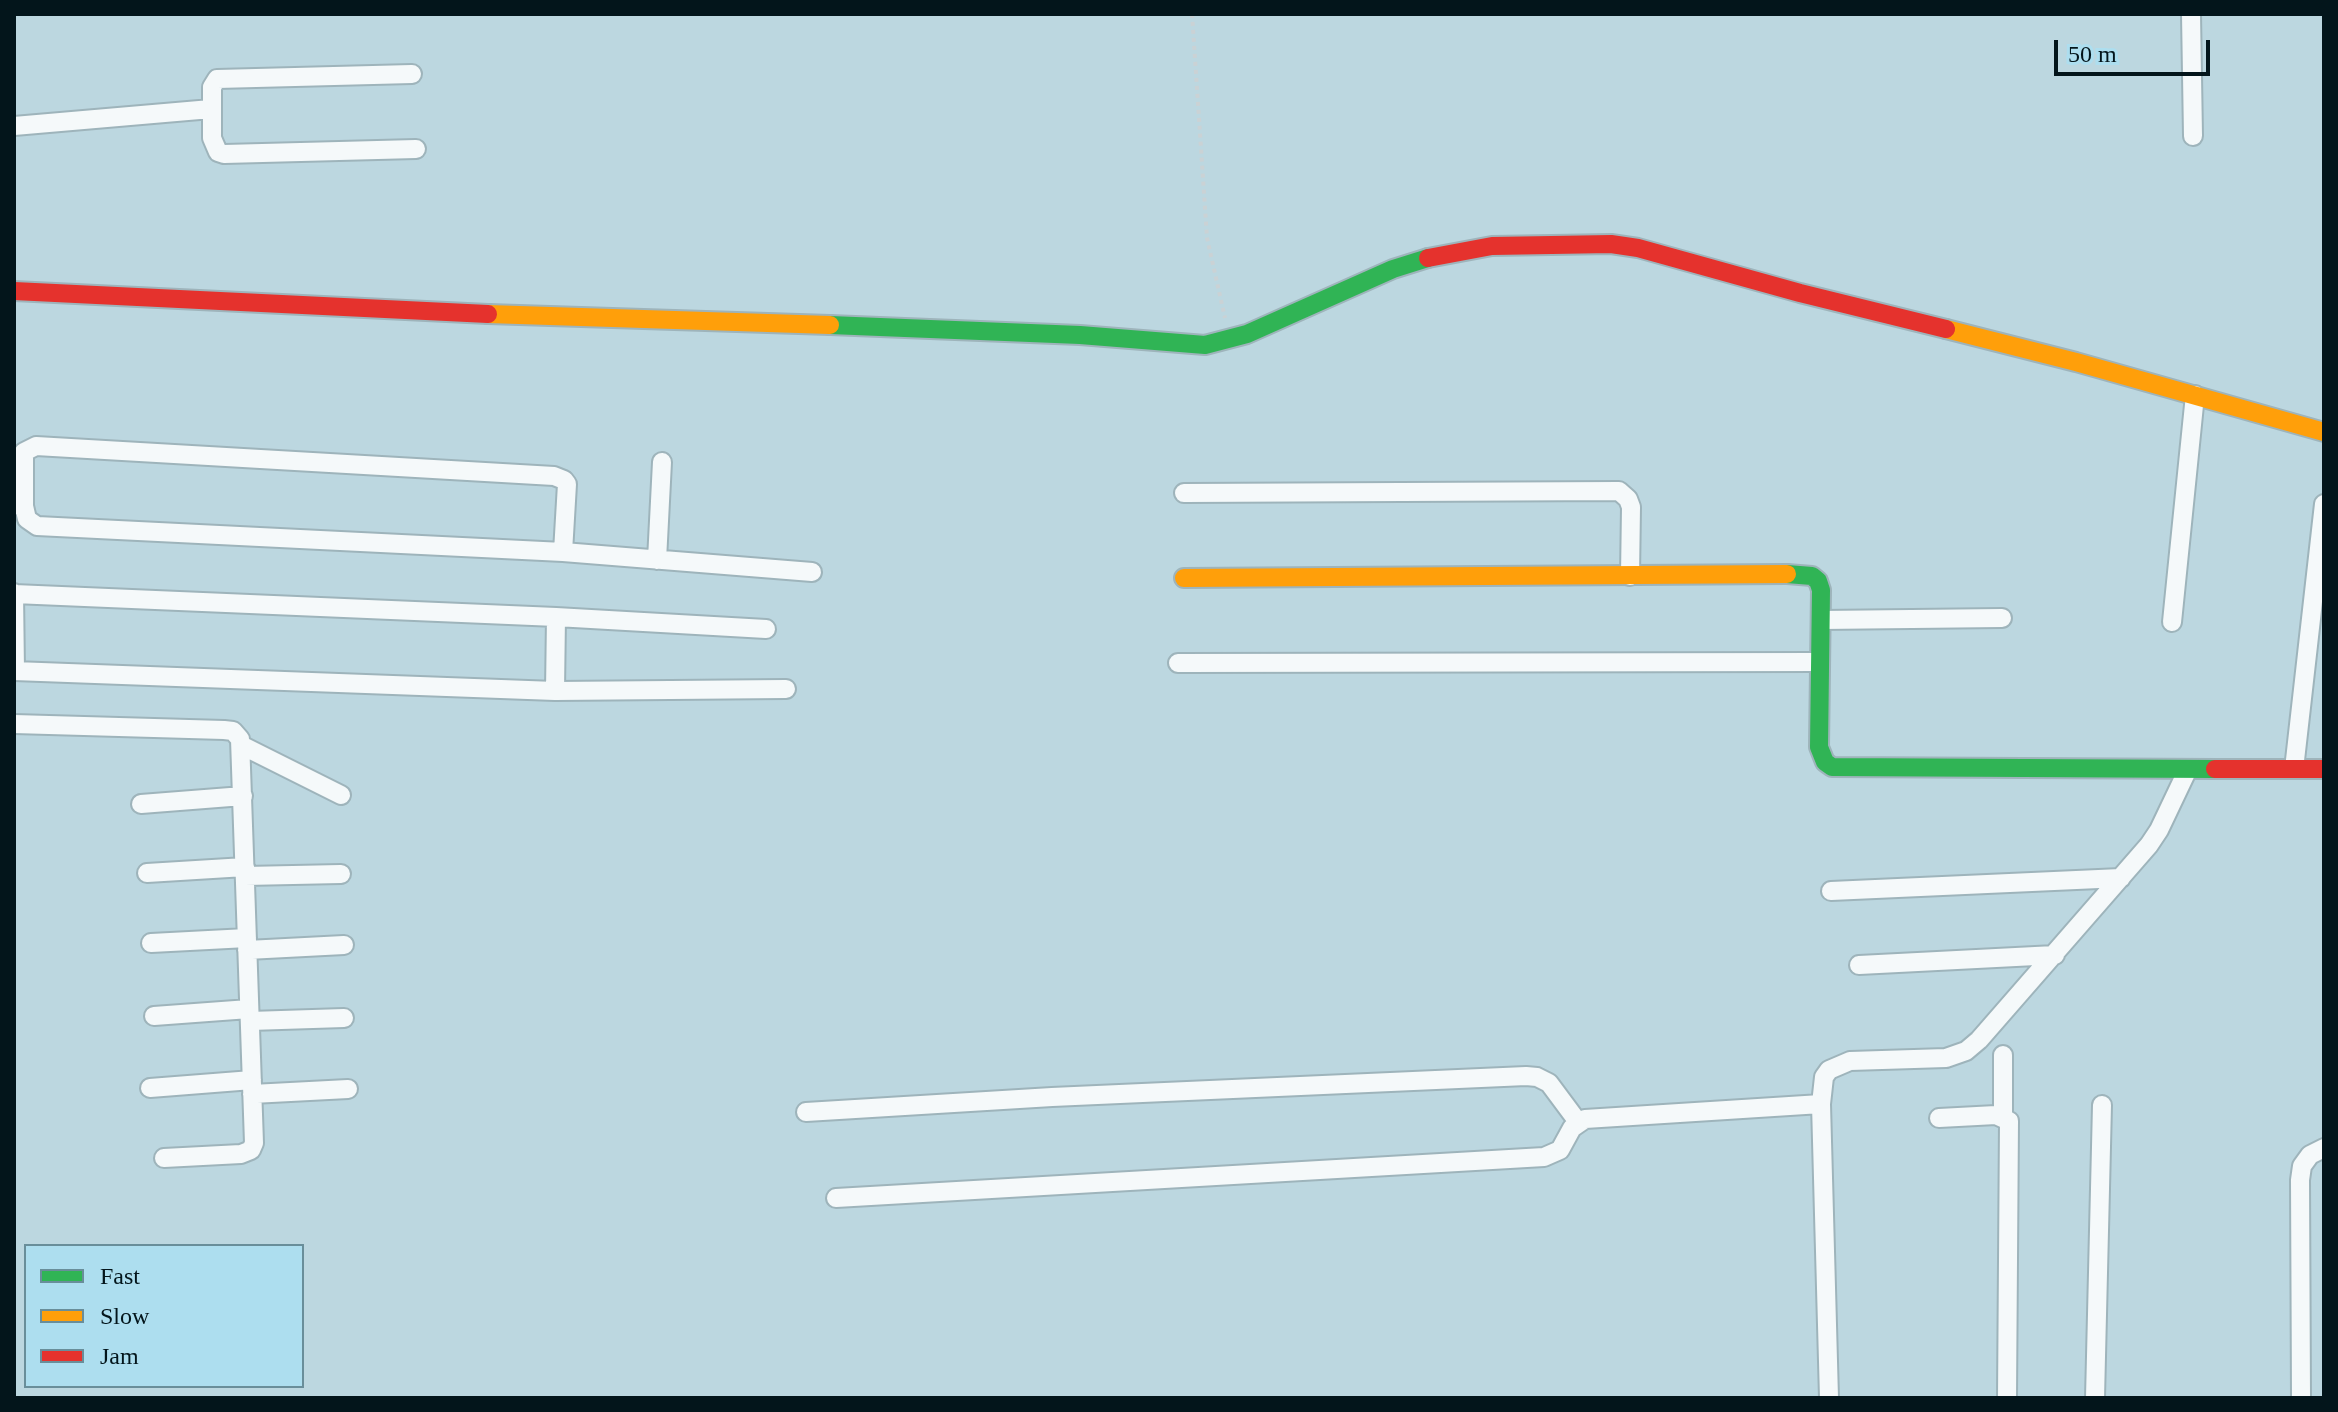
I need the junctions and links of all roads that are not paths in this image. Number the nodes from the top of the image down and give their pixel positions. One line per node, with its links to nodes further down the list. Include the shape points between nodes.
1 (2191, 14): 5 (street)
2 (412, 74): 3 (street, via 224,77 213,83)
3 (211, 109): 4 (street); 6 (street, via 212,138 224,154)
4 (14, 126)
5 (2193, 136)
6 (416, 149)
7 (14, 291): 8 (street, via 606,320 1080,335 1205,345 1230,340 1393,269 1438,255 1492,246 1611,244)
8 (2195, 395): 9 (street); 23 (street)
9 (2324, 432)
10 (662, 462): 15 (street)
11 (1184, 493): 17 (street, via 1619,491 1631,507)
12 (2324, 504): 33 (street)
13 (19, 505): 14 (street, via 37,526); 14 (street, via 24,452 36,446 554,476 567,484)
14 (563, 552): 15 (street)
15 (657, 560): 16 (street)
16 (812, 572)
17 (1630, 576): 18 (street); 22 (street, via 1812,576 1821,590)
18 (1184, 578)
19 (14, 593): 20 (street); 27 (street)
20 (556, 617): 24 (street); 29 (street)
21 (2002, 618): 22 (street)
22 (1821, 620): 25 (street)
23 (2172, 622)
24 (766, 629)
25 (1820, 662): 26 (street); 32 (street, via 1819,747 1832,767)
26 (1178, 663)
27 (14, 671): 29 (street)
28 (786, 689): 29 (street)
29 (555, 691)
30 (14, 724): 31 (street, via 224,730 237,734)
31 (241, 745): 35 (street); 36 (street)
32 (2188, 769): 33 (street); 41 (street, via 2159,830)
33 (2294, 769): 34 (street)
34 (2324, 769)
35 (341, 795)
36 (243, 796): 37 (street); 38 (street)
37 (141, 804)
38 (245, 872): 39 (street); 40 (street); 44 (street)
39 (147, 873)
40 (341, 874)
41 (2121, 878): 42 (street); 46 (street)
42 (1831, 891)
43 (151, 943): 44 (street)
44 (247, 944): 45 (street); 48 (street)
45 (344, 945)
46 (2055, 955): 47 (street); 55 (street, via 1966,1051 1946,1058 1837,1065 1824,1077)
47 (1859, 965)
48 (250, 1015): 49 (street); 50 (street); 52 (street)
49 (154, 1016)
50 (344, 1018)
51 (2003, 1055): 58 (street)
52 (252, 1087): 53 (street); 54 (street); 62 (street, via 251,1150)
53 (150, 1088)
54 (348, 1089)
55 (1821, 1104): 60 (street); 64 (street)
56 (2102, 1105): 66 (street)
57 (806, 1112): 60 (street, via 1526,1076 1549,1083)
58 (2003, 1117): 59 (street); 65 (street, via 2010,1127)
59 (1939, 1118)
60 (1578, 1122): 63 (street, via 1560,1150 1544,1157)
61 (2324, 1148): 67 (street, via 2310,1155 2300,1180)
62 (164, 1158)
63 (836, 1198)
64 (1829, 1398)
65 (2007, 1398)
66 (2095, 1398)
67 (2301, 1398)

